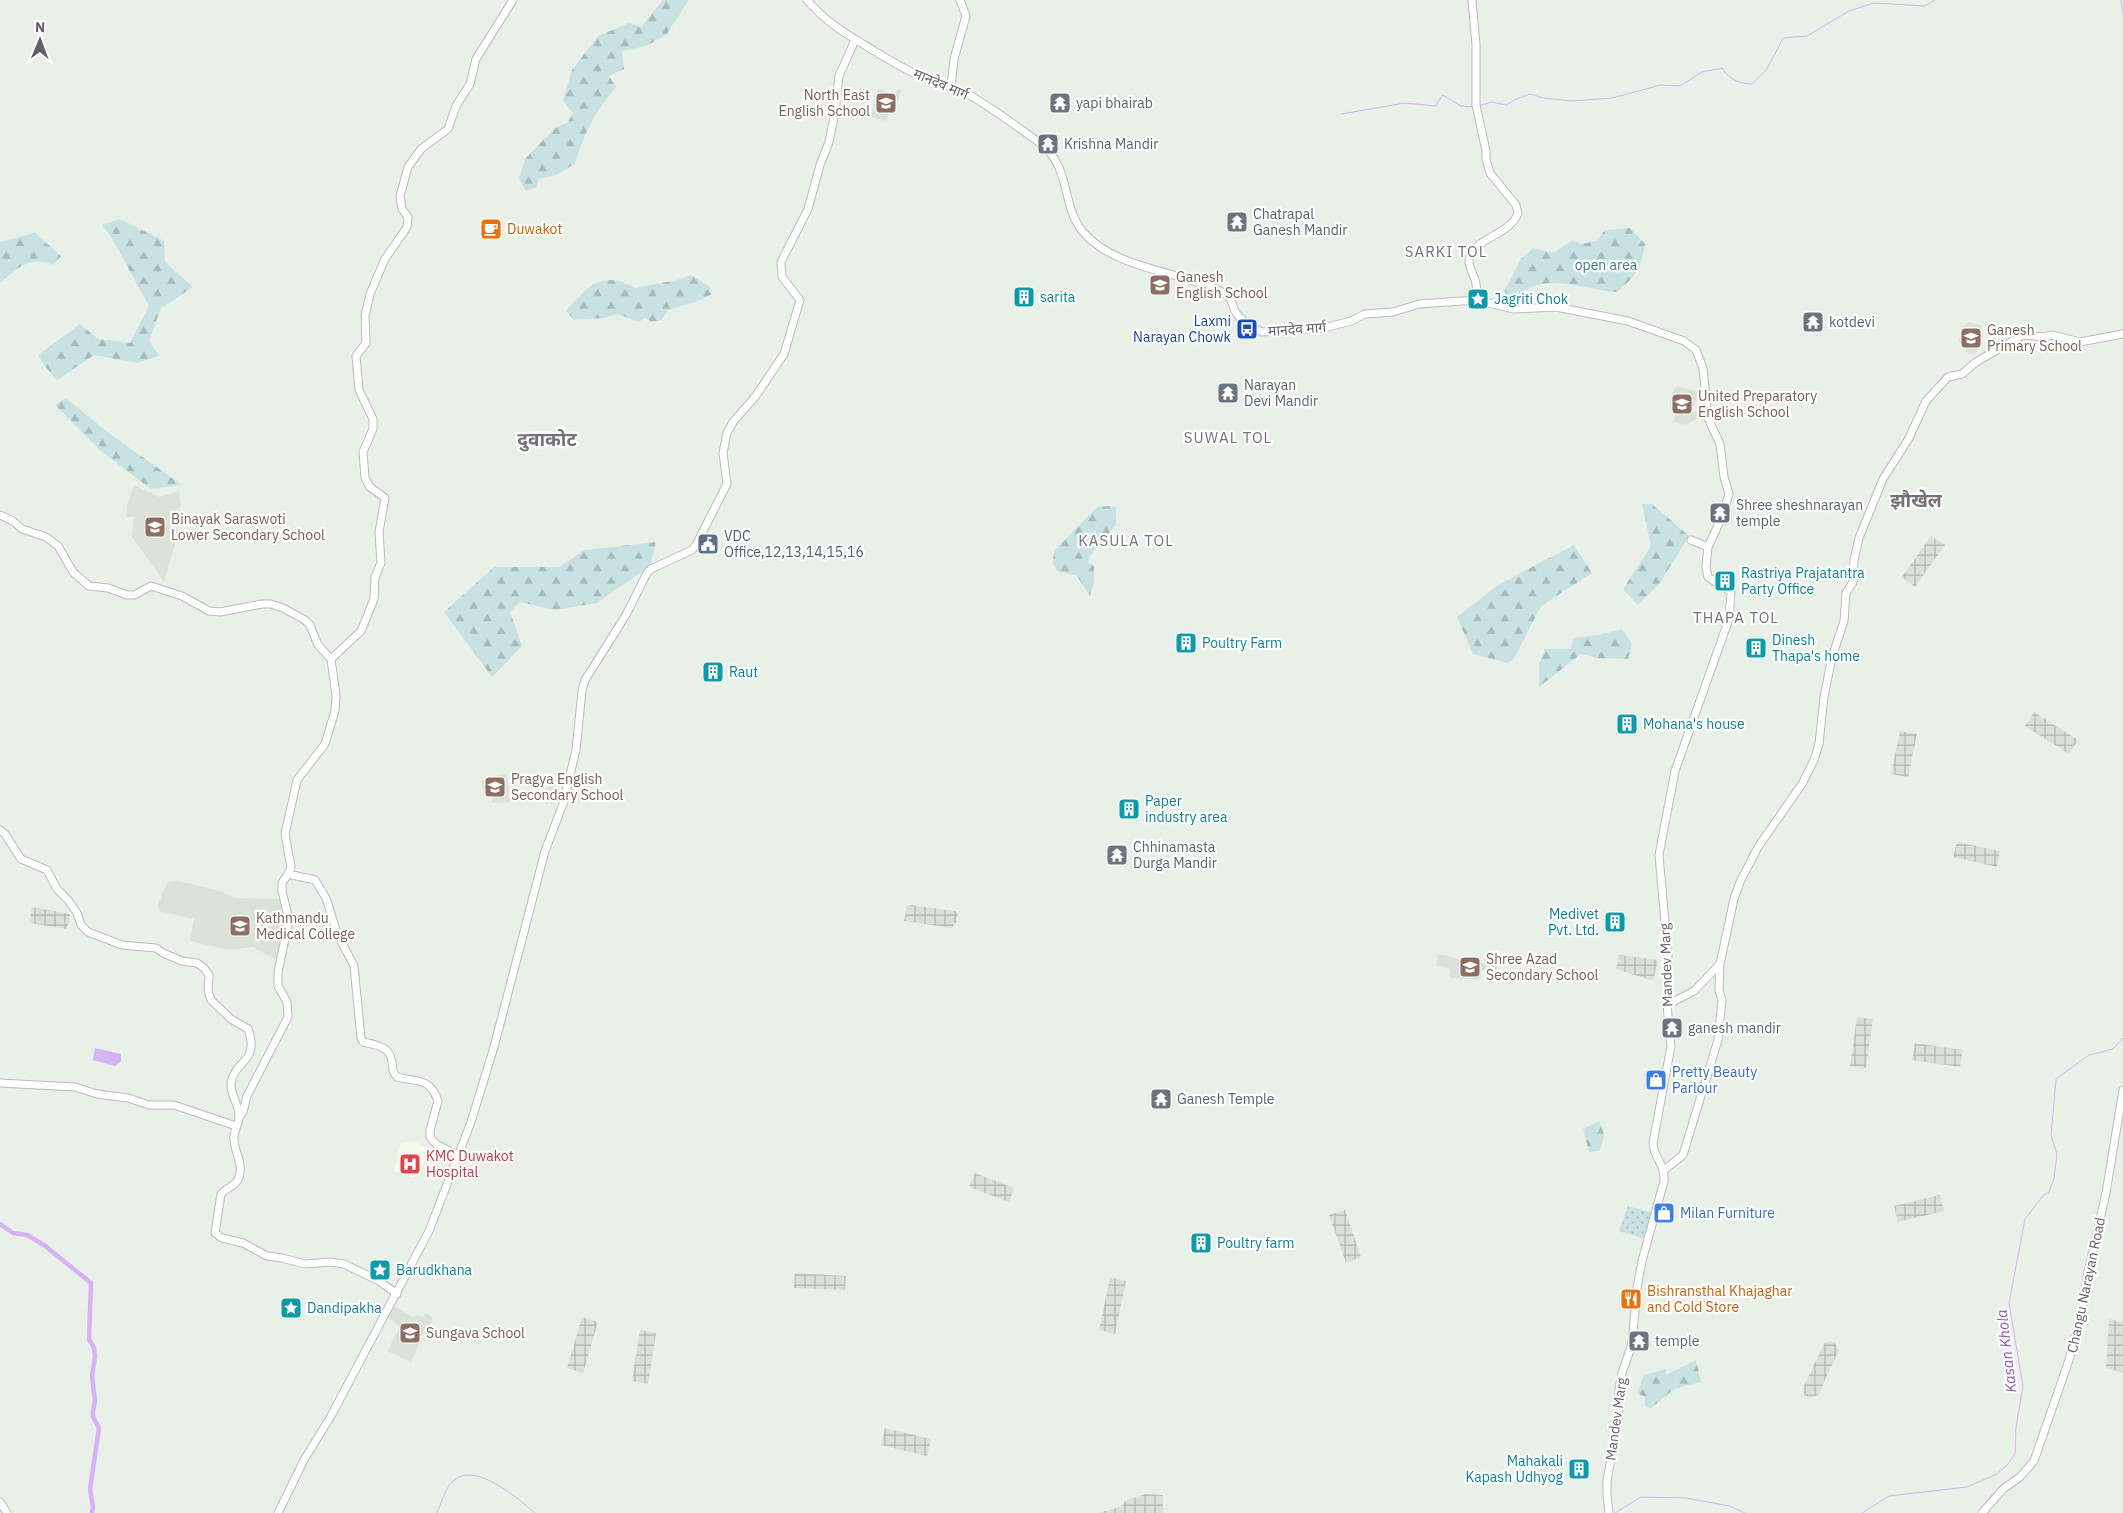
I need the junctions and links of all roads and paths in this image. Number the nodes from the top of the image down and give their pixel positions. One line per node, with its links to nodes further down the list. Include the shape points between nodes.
1 (513, 0): 13 (street, via 476,59 470,84 456,106 448,129 421,149 408,167 400,196 402,209 408,217 407,227 385,259 370,294 366,343 356,356 359,390 373,419 373,429 363,452 365,478 370,487 385,498 379,532 381,563 375,577 374,599 361,631)
2 (807, 0): 5 (street, मानदेव मार्ग, via 817,12)
3 (960, 0): 6 (street, via 966,16 954,59)
4 (1472, 0): 7 (street, via 1477,113 1490,173 1516,205 1518,213 1512,224 1481,244 1470,257)
5 (855, 40): 6 (street, मानदेव मार्ग, via 921,77); 22 (street, via 839,76 829,142 808,209 781,262 782,277 800,300 784,354 727,431 723,453 727,484 696,545 647,573 626,615 585,680 576,750 563,804 545,851 494,1047 471,1122)
6 (951, 87): 7 (street, मानदेव मार्ग, via 984,104 1050,152 1060,168 1078,225 1088,238 1108,251 1149,269 1180,276 1226,294 1232,299 1236,312 1254,329 1262,332 1324,328 1365,314 1393,312 1419,304)
7 (1477, 300): 9 (street, मानदेव मार्ग, via 1513,309 1556,307 1628,321 1692,346 1703,368 1708,418 1720,444)
8 (2123, 334): 16 (street, via 2080,342 2052,335 2023,335 1976,362 1962,374 1948,377 1926,401 1909,438 1883,479 1859,538 1853,582 1846,593 1844,621 1832,657 1814,760 1802,784 1758,847 1740,882)
9 (1729, 494): 12 (street, Mandev Marg)
10 (0, 514): 13 (street, via 22,529 52,542 73,572 89,586 127,595 158,586 209,611 262,604 278,606 305,620 318,645)
11 (1691, 540): 12 (street)
12 (1708, 547): 17 (street, Mandev Marg, via 1708,578 1731,592 1730,608 1714,664 1675,771 1660,847 1659,868 1668,956)
13 (331, 659): 15 (street, via 335,711 325,744 297,780 285,834 291,867)
14 (0, 830): 20 (street, via 20,859 47,870 88,932 122,945 156,948 173,958 197,963 204,968 210,979 208,992 212,1000 249,1031 250,1054 231,1082)
15 (288, 874): 20 (street, via 282,890 289,920 278,972 278,986 287,1002 288,1017); 22 (street, via 315,880 326,898 337,933 354,966 363,1042 376,1044 389,1052 396,1078 418,1080 432,1089 438,1100 430,1138)
16 (1720, 964): 17 (street, via 1694,991); 23 (street, via 1722,1000 1718,1040 1683,1155)
17 (1667, 1005): 23 (street, Mandev Marg, via 1671,1053 1653,1143)
18 (0, 1083): 21 (street, via 75,1087 149,1105 174,1105)
19 (2123, 1090): 29 (street, Changu Narayan Road, via 2106,1193 2069,1360 2034,1461)
20 (239, 1117): 21 (street)
21 (236, 1126): 24 (street, via 234,1142 240,1171 234,1186 221,1194 215,1233 267,1256 314,1264 344,1264)
22 (457, 1155): 24 (street, via 429,1231)
23 (1664, 1170): 28 (street, Mandev Marg, via 1637,1288 1632,1344 1619,1390 1618,1422 1608,1480)
24 (397, 1294): 27 (street)
25 (0, 1502): 26 (street)
26 (8, 1513)
27 (278, 1513)
28 (1609, 1513)
29 (1982, 1513)

